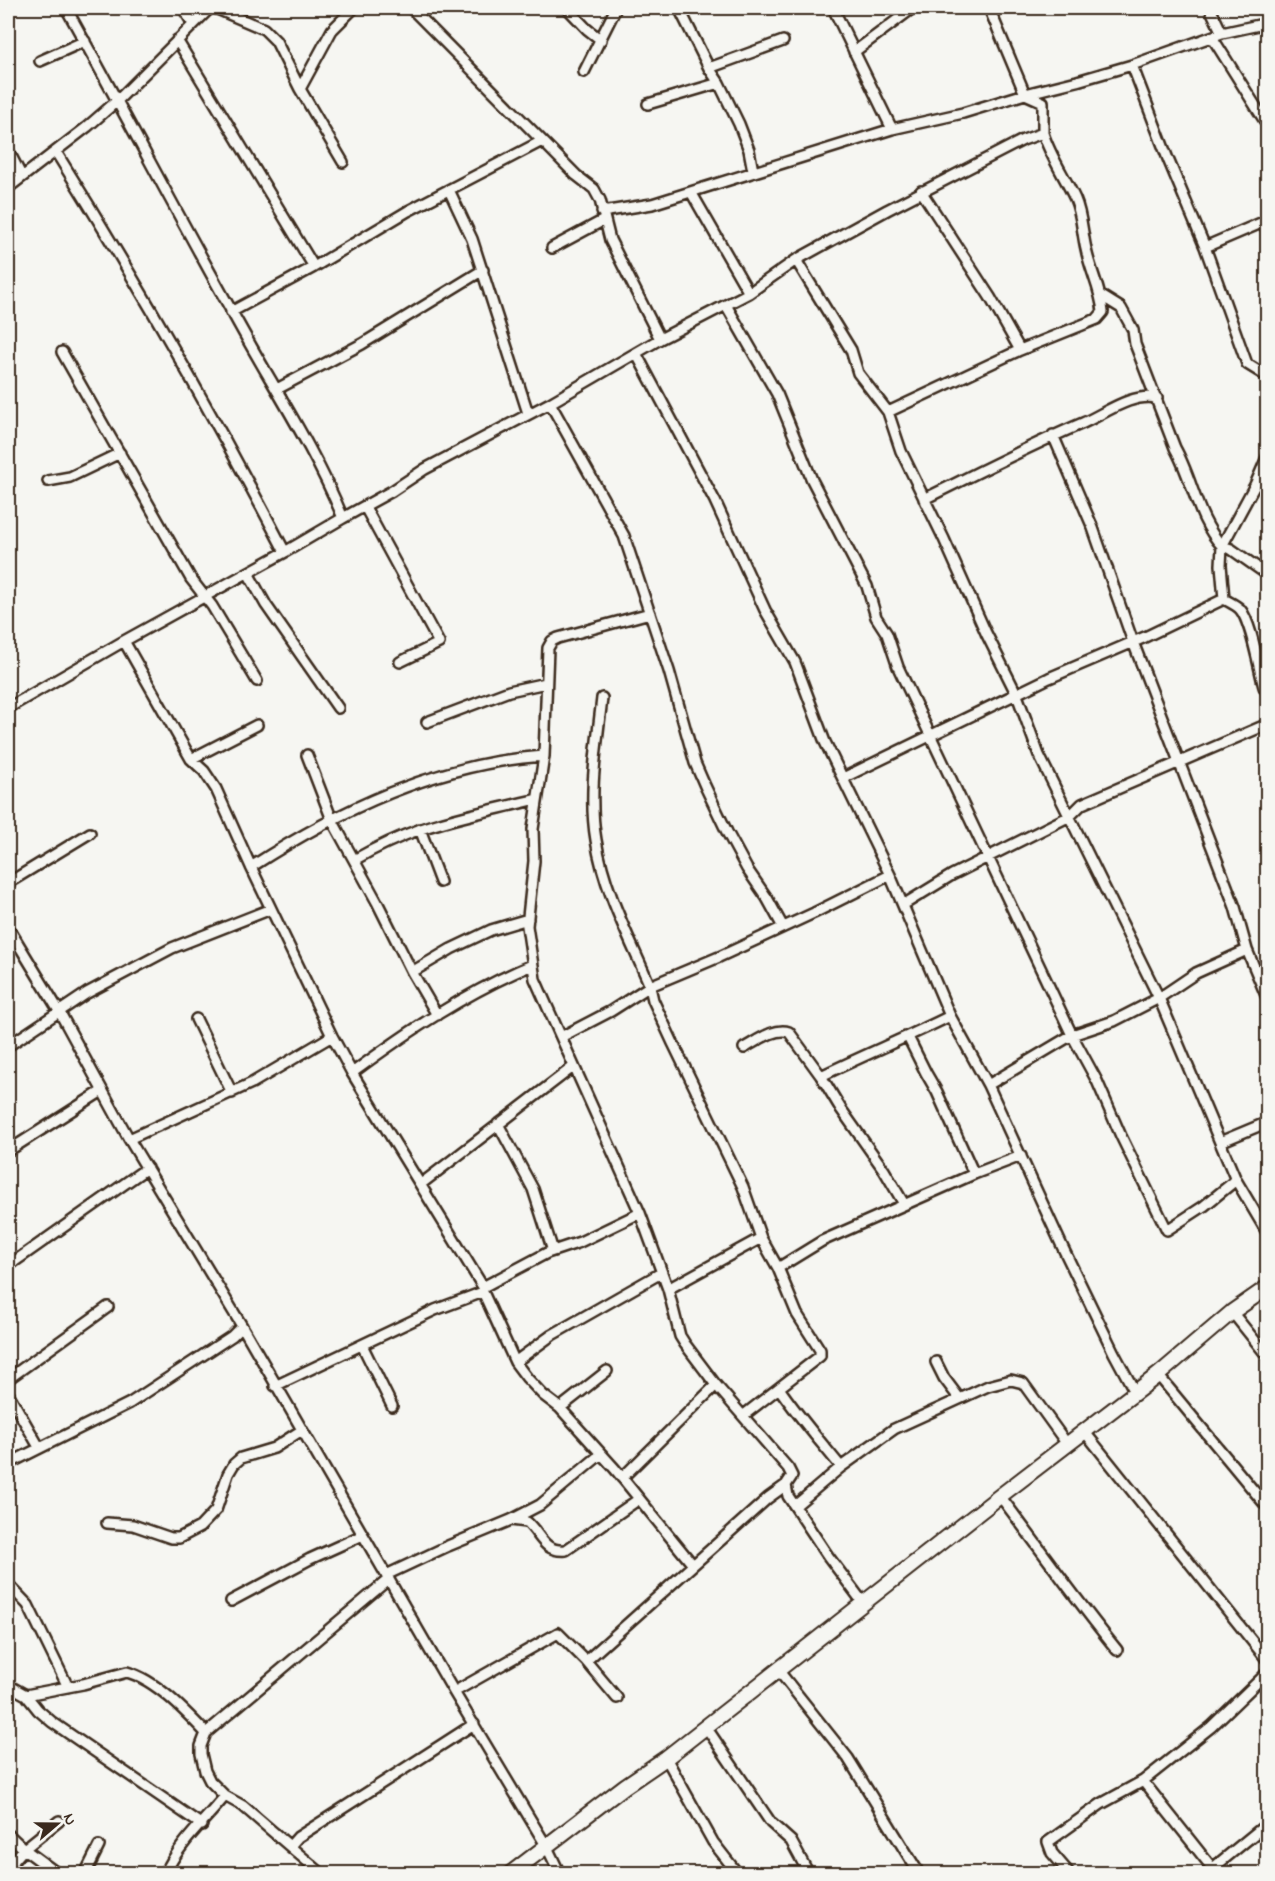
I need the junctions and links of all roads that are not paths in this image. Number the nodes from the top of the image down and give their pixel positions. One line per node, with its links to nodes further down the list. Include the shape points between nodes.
1 (66, 8): 20 (street)
2 (183, 8): 15 (street)
3 (210, 8): 15 (street)
4 (215, 8): 28 (street, via 264,29 276,41)
5 (354, 8): 28 (street, via 332,30)
6 (411, 8): 35 (street)
7 (567, 8): 19 (street)
8 (616, 8): 19 (street)
9 (678, 8): 25 (street)
10 (833, 8): 22 (street)
11 (913, 8): 22 (street)
12 (989, 8): 29 (street)
13 (1210, 8): 16 (street)
14 (1268, 23): 16 (street)
15 (193, 24): 18 (street)
16 (1222, 33): 17 (street)
17 (1212, 37): 24 (street); 32 (street)
18 (177, 40): 30 (street); 50 (street)
19 (601, 40): 26 (street)
20 (85, 41): 23 (street); 30 (street)
21 (783, 41): 25 (street)
22 (854, 52): 33 (street)
23 (40, 61)
24 (1132, 65): 29 (street); 47 (street)
25 (709, 68): 27 (street)
26 (584, 72)
27 (719, 83): 31 (street); 39 (street, via 749,150)
28 (300, 89): 38 (street)
29 (1025, 94): 33 (street); 34 (street, via 1043,102)
30 (118, 100): 37 (street); 55 (street)
31 (648, 104)
32 (1268, 126)
33 (892, 129): 39 (street)
34 (1043, 133): 43 (street); 53 (street, via 1076,201)
35 (542, 141): 42 (street); 45 (street, via 594,189)
36 (8, 150): 40 (street)
37 (56, 152): 40 (street); 74 (street, via 141,290)
38 (343, 162)
39 (753, 171): 44 (street)
40 (22, 177): 41 (street)
41 (8, 188)
42 (449, 190): 50 (street); 51 (street)
43 (921, 191): 49 (street); 57 (street)
44 (691, 192): 45 (street); 52 (street)
45 (603, 216): 48 (street); 56 (street, via 610,240)
46 (1268, 220): 47 (street)
47 (1205, 247): 60 (street, via 1247,364)
48 (552, 248)
49 (796, 260): 52 (street); 64 (street, via 851,350 858,373)
50 (314, 267): 55 (street)
51 (483, 270): 61 (street, via 363,344); 65 (street)
52 (748, 293): 54 (street)
53 (1100, 295): 57 (street, via 1103,312 1097,318); 62 (street, via 1121,308)
54 (726, 305): 56 (street); 93 (street, via 777,394 812,480 867,586 876,617)
55 (231, 312): 61 (street)
56 (660, 339): 59 (street)
57 (1020, 350): 64 (street)
58 (62, 352): 67 (street)
59 (636, 353): 63 (street); 98 (street, via 795,662)
60 (1268, 377)
61 (277, 389): 72 (street)
62 (1157, 398): 66 (street, via 1149,396 1123,403); 73 (street, via 1211,534)
63 (550, 403): 65 (street); 79 (street, via 624,536)
64 (888, 412): 70 (street)
65 (528, 413): 71 (street)
66 (1053, 435): 70 (street); 81 (street, via 1093,528)
67 (120, 453): 69 (street, via 70,477); 77 (street)
68 (1268, 455): 73 (street)
69 (48, 481)
70 (924, 499): 86 (street)
71 (365, 507): 72 (street); 82 (street, via 439,643)
72 (343, 518): 74 (street)
73 (1222, 546): 76 (street); 78 (street)
74 (285, 552): 75 (street)
75 (248, 573): 77 (street); 89 (street)
76 (1268, 575)
77 (204, 598): 80 (street); 83 (street)
78 (1224, 598): 81 (street); 85 (street, via 1244,615)
79 (650, 613): 84 (street, via 552,641); 113 (street, via 695,763 727,832)
80 (124, 641): 88 (street); 96 (street)
81 (1133, 642): 86 (street); 97 (street)
82 (400, 662)
83 (257, 681)
84 (546, 683): 90 (street, via 508,691); 95 (street)
85 (1268, 694)
86 (1017, 695): 93 (street); 100 (street, via 1039,754)
87 (602, 698): 118 (street, via 594,788 596,842 618,913)
88 (8, 708)
89 (338, 708)
90 (427, 722)
91 (1268, 724): 97 (street)
92 (257, 725): 96 (street)
93 (931, 736): 98 (street); 104 (street)
94 (307, 755): 101 (street)
95 (544, 756): 99 (street); 101 (street, via 513,758 438,775 402,787)
96 (191, 759): 106 (street, via 216,789)
97 (1179, 762): 100 (street, via 1082,804); 115 (street, via 1235,908)
98 (843, 778): 107 (street)
99 (537, 799): 102 (street); 112 (street)
100 (1070, 816): 104 (street); 119 (street)
101 (332, 820): 105 (street); 106 (street)
102 (420, 829): 105 (street); 108 (street)
103 (90, 833): 109 (street)
104 (988, 857): 110 (street); 125 (street)
105 (354, 860): 117 (street)
106 (251, 867): 111 (street)
107 (890, 875): 110 (street); 113 (street)
108 (440, 882)
109 (8, 883)
110 (903, 905): 123 (street)
111 (271, 909): 121 (street, via 172,948); 126 (street)
112 (528, 919): 116 (street); 117 (street, via 491,930)
113 (783, 927): 118 (street)
114 (8, 928): 121 (street)
115 (1247, 950): 119 (street, via 1196,973); 120 (street)
116 (532, 965): 122 (street); 127 (street)
117 (412, 972): 122 (street)
118 (650, 987): 127 (street); 150 (street, via 743,1186)
119 (1159, 998): 125 (street); 140 (street)
120 (1268, 1000)
121 (59, 1011): 129 (street); 135 (street)
122 (437, 1015): 132 (street)
123 (950, 1016): 128 (street); 134 (street)
124 (196, 1019): 136 (street)
125 (1072, 1035): 134 (street); 145 (street, via 1167,1230)
126 (332, 1036): 132 (street); 136 (street)
127 (561, 1037): 131 (street)
128 (908, 1037): 133 (street); 144 (street)
129 (8, 1046)
130 (744, 1048): 133 (street, via 782,1029 789,1032)
131 (573, 1067): 138 (street); 148 (street)
132 (352, 1073): 146 (street)
133 (821, 1076): 147 (street)
134 (988, 1085): 142 (street)
135 (102, 1091): 139 (street); 141 (street)
136 (232, 1093): 139 (street)
137 (1268, 1122): 140 (street)
138 (498, 1124): 146 (street); 151 (street, via 533,1189)
139 (129, 1139): 143 (street)
140 (1220, 1142): 145 (street)
141 (8, 1151)
142 (1021, 1156): 144 (street); 172 (street)
143 (147, 1168): 152 (street); 160 (street)
144 (974, 1174): 147 (street)
145 (1236, 1180): 149 (street)
146 (421, 1184): 156 (street)
147 (904, 1204): 153 (street, via 822,1241)
148 (640, 1213): 151 (street); 154 (street)
149 (1268, 1234)
150 (761, 1238): 153 (street); 157 (street)
151 (553, 1251): 156 (street)
152 (8, 1266)
153 (778, 1268): 170 (street, via 797,1314 820,1350 820,1356)
154 (661, 1273): 157 (street); 163 (street, via 552,1335)
155 (1268, 1287): 159 (street)
156 (483, 1289): 161 (street); 163 (street)
157 (668, 1289): 168 (street, via 680,1336)
158 (108, 1306): 167 (street)
159 (1232, 1312): 162 (street); 166 (street)
160 (242, 1326): 169 (street); 180 (street, via 130,1403)
161 (362, 1345): 169 (street); 174 (street)
162 (1268, 1357)
163 (515, 1362): 175 (street, via 543,1395)
164 (936, 1362): 173 (street)
165 (607, 1371): 175 (street)
166 (1158, 1375): 172 (street); 189 (street)
167 (8, 1379)
168 (717, 1385): 176 (street); 184 (street)
169 (275, 1386): 177 (street)
170 (779, 1388): 176 (street); 183 (street)
171 (8, 1392): 180 (street)
172 (1136, 1392): 178 (street)
173 (959, 1398): 179 (street, via 1002,1381 1018,1380); 183 (street, via 894,1429)
174 (392, 1406)
175 (560, 1408): 181 (street)
176 (744, 1415): 185 (street, via 788,1468 792,1476)
177 (302, 1430): 191 (street, via 273,1448 234,1464 216,1510 200,1527 179,1538 133,1525); 192 (street)
178 (1084, 1431): 179 (street); 200 (street)
179 (1067, 1444): 186 (street)
180 (39, 1447): 182 (street)
181 (601, 1454): 184 (street); 190 (street, via 540,1505)
182 (8, 1464)
183 (841, 1467): 188 (street)
184 (622, 1478): 187 (street)
185 (786, 1485): 188 (street); 193 (street)
186 (1000, 1496): 197 (street); 198 (street)
187 (639, 1498): 190 (street, via 566,1550 546,1546 527,1522); 193 (street)
188 (795, 1506): 197 (street)
189 (1268, 1508)
190 (511, 1520): 194 (street)
191 (107, 1523)
192 (363, 1535): 194 (street); 196 (street)
193 (693, 1565): 199 (street)
194 (387, 1577): 205 (street); 210 (street)
195 (8, 1584): 204 (street, via 28,1605)
196 (231, 1601)
197 (864, 1604): 201 (street)
198 (1116, 1650)
199 (586, 1660): 205 (street, via 558,1633); 207 (street)
200 (1268, 1661)
201 (778, 1670): 209 (street); 223 (street, via 848,1758)
202 (1268, 1672): 212 (street, via 1211,1726)
203 (8, 1684): 206 (street)
204 (68, 1687): 206 (street); 210 (street, via 121,1673 134,1674 178,1705)
205 (454, 1692): 208 (street)
206 (26, 1695): 216 (street, via 52,1722)
207 (617, 1698)
208 (474, 1724): 219 (street, via 298,1837); 220 (street)
209 (706, 1727): 211 (street); 232 (street, via 771,1823 791,1841)
210 (206, 1732): 213 (street, via 201,1746 202,1763 210,1781)
211 (666, 1758): 220 (street); 231 (street, via 713,1842)
212 (1143, 1781): 224 (street); 233 (street, via 1101,1804 1048,1842)
213 (225, 1796): 216 (street); 219 (street, via 243,1806)
214 (59, 1821): 221 (street)
215 (1268, 1823): 224 (street)
216 (202, 1825): 227 (street, via 187,1837)
217 (8, 1834): 221 (street)
218 (99, 1846): 226 (street)
219 (290, 1846): 228 (street)
220 (547, 1847): 229 (street); 230 (street)
221 (24, 1850): 222 (street); 225 (street)
222 (8, 1867)
223 (917, 1870)
224 (1215, 1871)
225 (58, 1874)
226 (85, 1874)
227 (165, 1874)
228 (322, 1874)
229 (510, 1874)
230 (560, 1874)
231 (738, 1874)
232 (809, 1874)
233 (1070, 1874)

